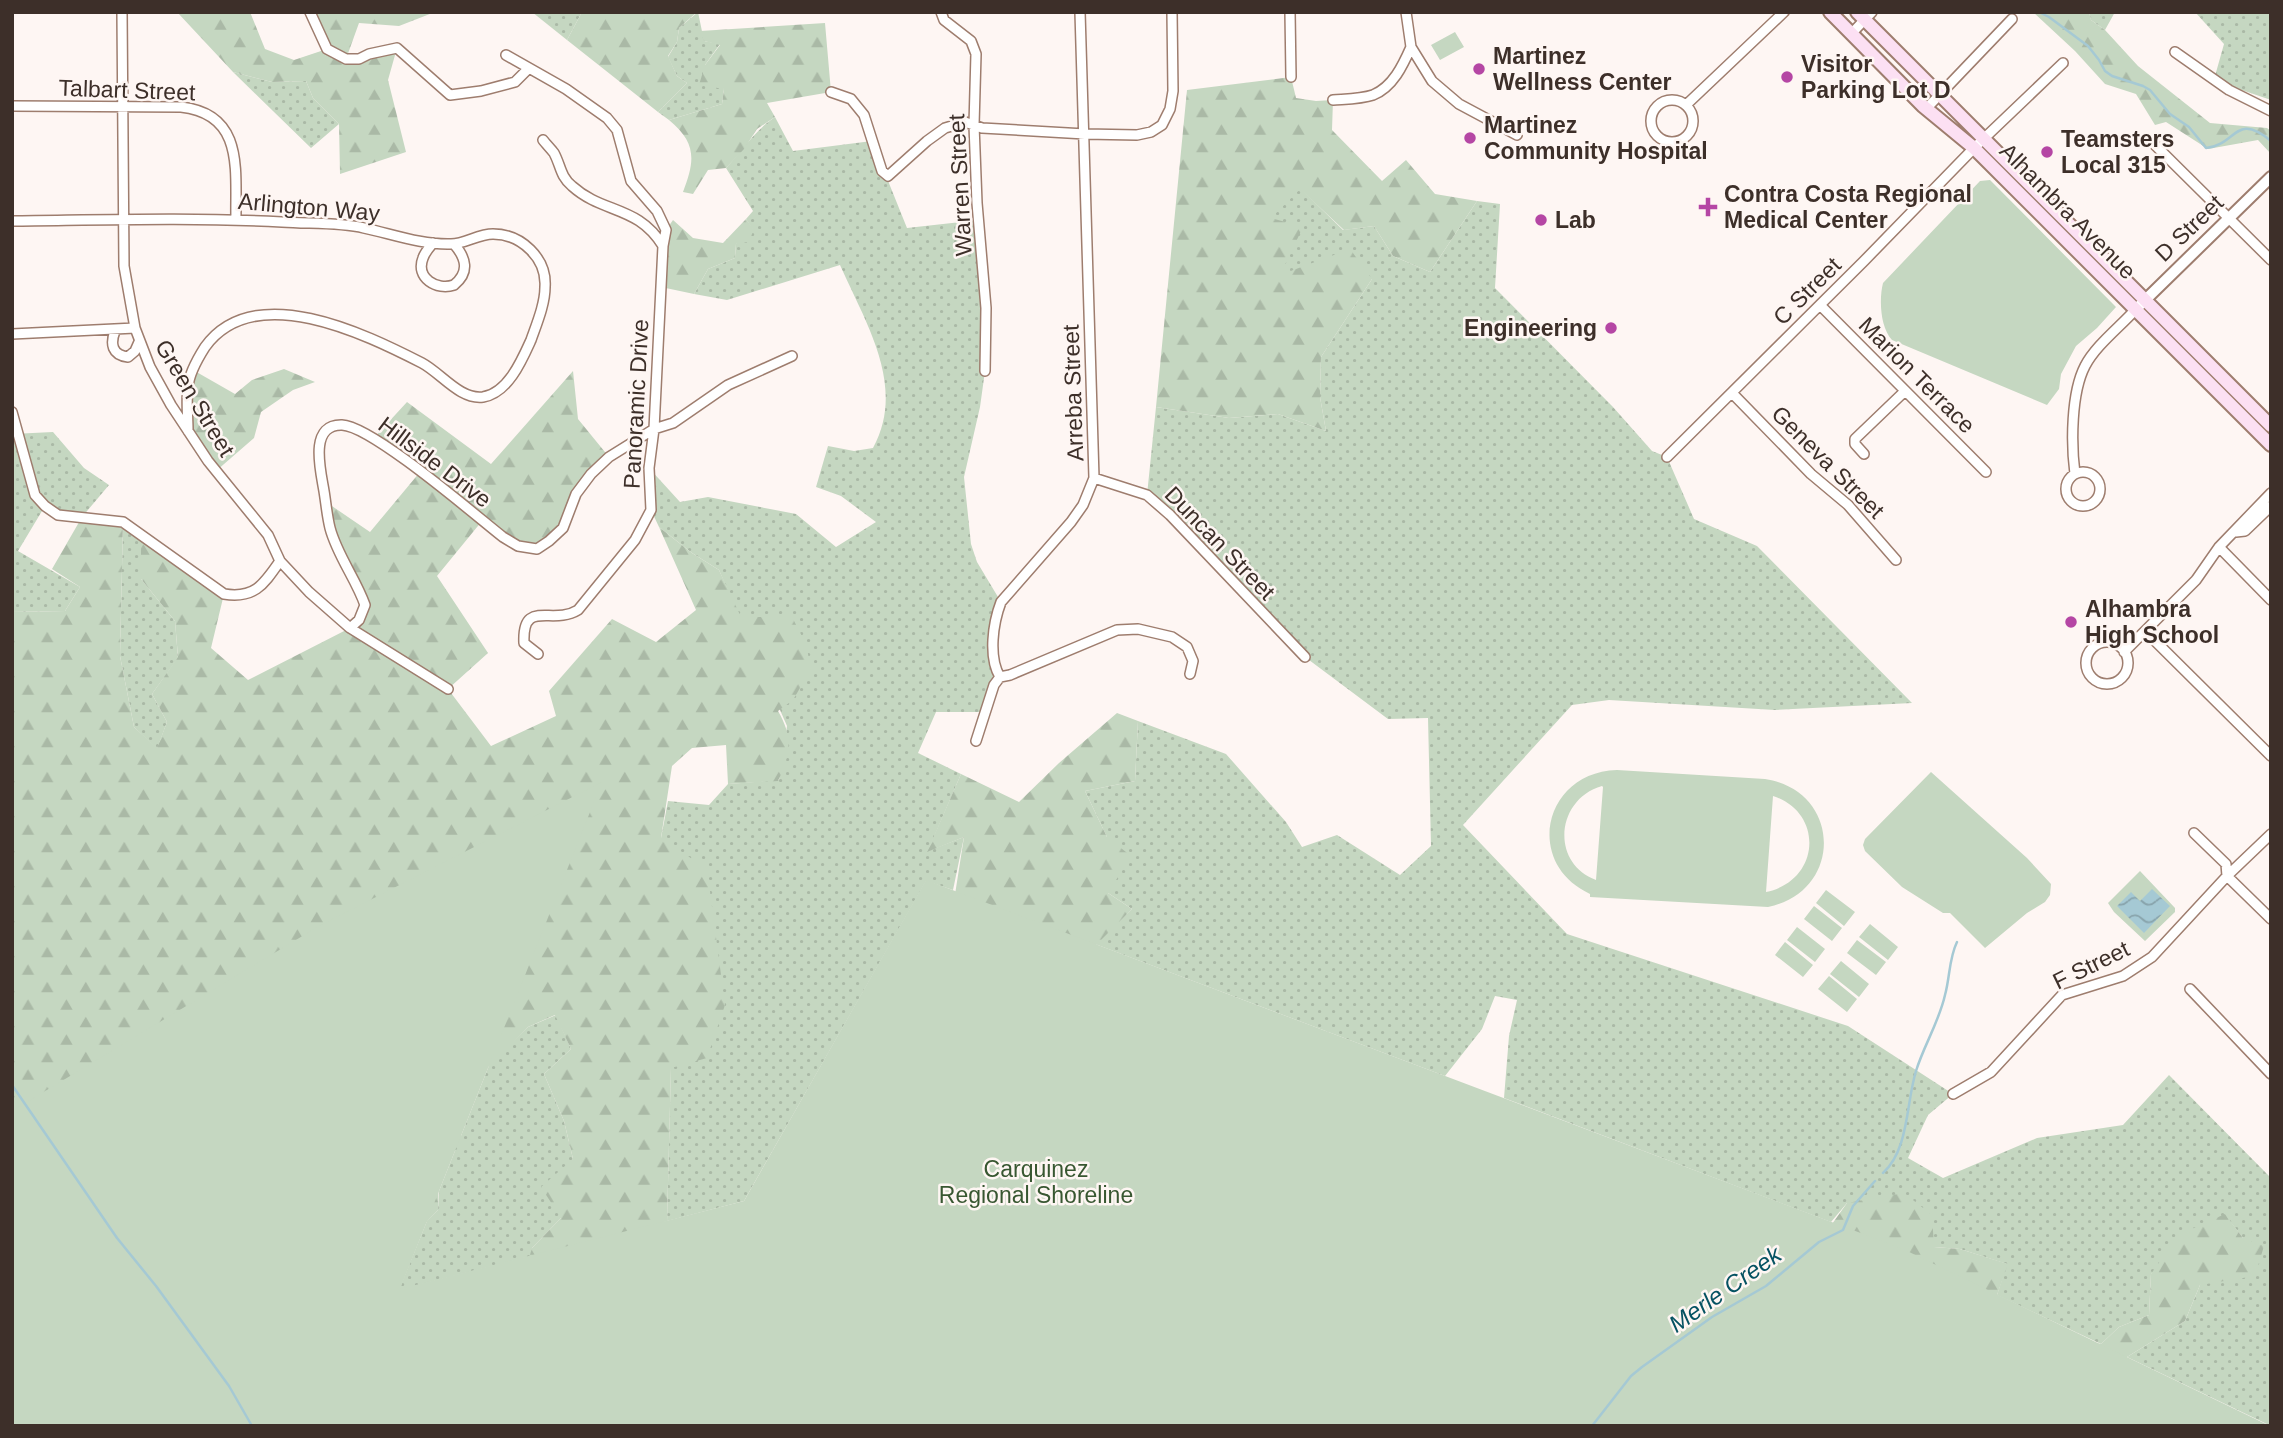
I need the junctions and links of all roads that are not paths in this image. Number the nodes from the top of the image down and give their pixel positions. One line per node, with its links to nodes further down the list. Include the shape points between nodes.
1 (122, 12): 24 (street, Green Street)
2 (310, 12): 17 (street, via 327,49 346,59 359,59 397,48 450,95 515,82)
3 (941, 12): 27 (street, Warren Street, via 944,20 971,41 976,54)
4 (1080, 12): 28 (street, Arreba Street)
5 (1172, 12): 28 (street, via 1173,91 1162,125 1137,135)
6 (1290, 12): 18 (street)
7 (1406, 12): 13 (street)
8 (1784, 12): 22 (street)
9 (1830, 12): 12 (main road, Alhambra Avenue)
10 (1865, 15): 12 (street); 20 (main road, Alhambra Avenue)
11 (2012, 19): 20 (street)
12 (1851, 34): 25 (main road, Alhambra Avenue)
13 (1411, 47): 21 (street, via 1398,74 1380,91); 29 (street, via 1432,81 1460,104)
14 (2175, 52): 26 (street)
15 (506, 55): 17 (street, Panoramic Drive)
16 (2063, 63): 30 (street, C Street)
17 (529, 68): 41 (street, Panoramic Drive, via 566,89 617,130 632,181 666,230)
18 (1291, 77)
19 (831, 92): 27 (street, via 851,99 864,115 882,171 888,176 945,128 965,122)
20 (1940, 94): 25 (street); 30 (main road, Alhambra Avenue)
21 (1333, 100)
22 (1686, 105): 22 (street, via 1670,100 1656,107 1650,123 1658,137 1673,142 1688,135 1693,119)
23 (12, 106): 24 (street, Talbart Street)
24 (122, 106): 36 (street, Green Street); 37 (street, Talbart Street, via 194,108 216,120 233,145)
25 (1926, 108): 33 (main road, Alhambra Avenue)
26 (2271, 111)
27 (974, 125): 28 (street); 50 (street, Warren Street, via 986,308)
28 (1084, 134): 64 (street, Arreba Street)
29 (1517, 135)
30 (1984, 138): 33 (street, C Street); 44 (main road, Alhambra Avenue)
31 (543, 140): 41 (street, via 572,186 644,223)
32 (2155, 145): 35 (street)
33 (1974, 148): 43 (street, C Street); 44 (main road, Alhambra Avenue)
34 (2271, 177): 35 (street, D Street)
35 (2230, 218): 42 (street); 44 (street, D Street)
36 (123, 220): 37 (street, Arlington Way); 38 (street, Arlington Way); 45 (street, Green Street, via 124,266)
37 (236, 220): 39 (street, Arlington Way, via 358,226)
38 (12, 221)
39 (433, 243): 40 (street, Arlington Way); 40 (street, via 421,265 426,279 439,287 454,285 464,273 464,258)
40 (454, 244): 56 (street, Arlington Way, via 489,234 504,235 531,250 542,268 545,287 538,318 522,359 500,390 485,396 469,395 425,365 350,330 301,317 258,314 233,321 213,336 199,356 188,385)
41 (663, 246): 55 (street, Panoramic Drive)
42 (2271, 260)
43 (1820, 305): 51 (street, Marion Terrace); 52 (street, C Street)
44 (2141, 305): 54 (main road, Alhambra Avenue); 58 (main road, Alhambra Avenue); 63 (street, via 2096,351 2080,378 2075,403)
45 (135, 328): 46 (street); 48 (street, Green Street)
46 (115, 331): 47 (street); 48 (street, via 112,345 121,356 135,351)
47 (12, 334)
48 (139, 342): 56 (street, Green Street)
49 (792, 356): 55 (street, Hillside Drive, via 728,385 673,423)
50 (985, 371)
51 (1905, 391): 60 (street, via 1855,439); 62 (street, Marion Terrace)
52 (1732, 393): 61 (street, C Street); 69 (street, Geneva Street, via 1848,505)
53 (12, 412): 70 (street, via 35,495 58,516 123,522 224,594 254,592)
54 (2271, 426)
55 (654, 429): 57 (street, Hillside Drive); 59 (street, Panoramic Drive)
56 (188, 431): 70 (street, Green Street, via 268,535)
57 (636, 441): 59 (street); 72 (street, Hillside Drive, via 591,474 576,494 563,528 537,549 503,537 404,459 355,427 339,424 326,431 318,456 330,527 365,606)
58 (2271, 445)
59 (651, 449): 75 (street, Panoramic Drive, via 651,510 641,530 578,610 569,616 527,620 524,643)
60 (1864, 454)
61 (1667, 457)
62 (1986, 472)
63 (2075, 474)
64 (1094, 478): 76 (street, Duncan Street, via 1147,495); 78 (street, Arreba Street, via 1071,522 1001,603 994,650)
65 (2271, 493): 67 (street)
66 (2271, 506): 67 (street, via 2245,531)
67 (2236, 532): 68 (street)
68 (2219, 547): 71 (street); 73 (street, via 2196,580)
69 (1896, 560)
70 (281, 561): 72 (street, Green Street)
71 (2271, 600)
72 (350, 628): 79 (street, Green Street)
73 (2145, 631): 74 (street); 81 (street)
74 (2124, 652): 74 (street, via 2114,644 2097,645 2087,658 2090,676 2105,684 2123,677 2127,667)
75 (538, 654)
76 (1305, 657)
77 (1190, 674): 78 (street, via 1193,661 1187,647 1172,637 1138,629 1117,630)
78 (1000, 677): 80 (street)
79 (448, 689)
80 (976, 741)
81 (2271, 756)
82 (2194, 833): 84 (street, via 2226,864)
83 (2271, 834): 84 (street, F Street)
84 (2227, 876): 85 (street); 88 (street, F Street, via 2152,957 2123,975 2062,995 1991,1072)
85 (2271, 919)
86 (2190, 989): 87 (street)
87 (2271, 1074)
88 (1953, 1094)

